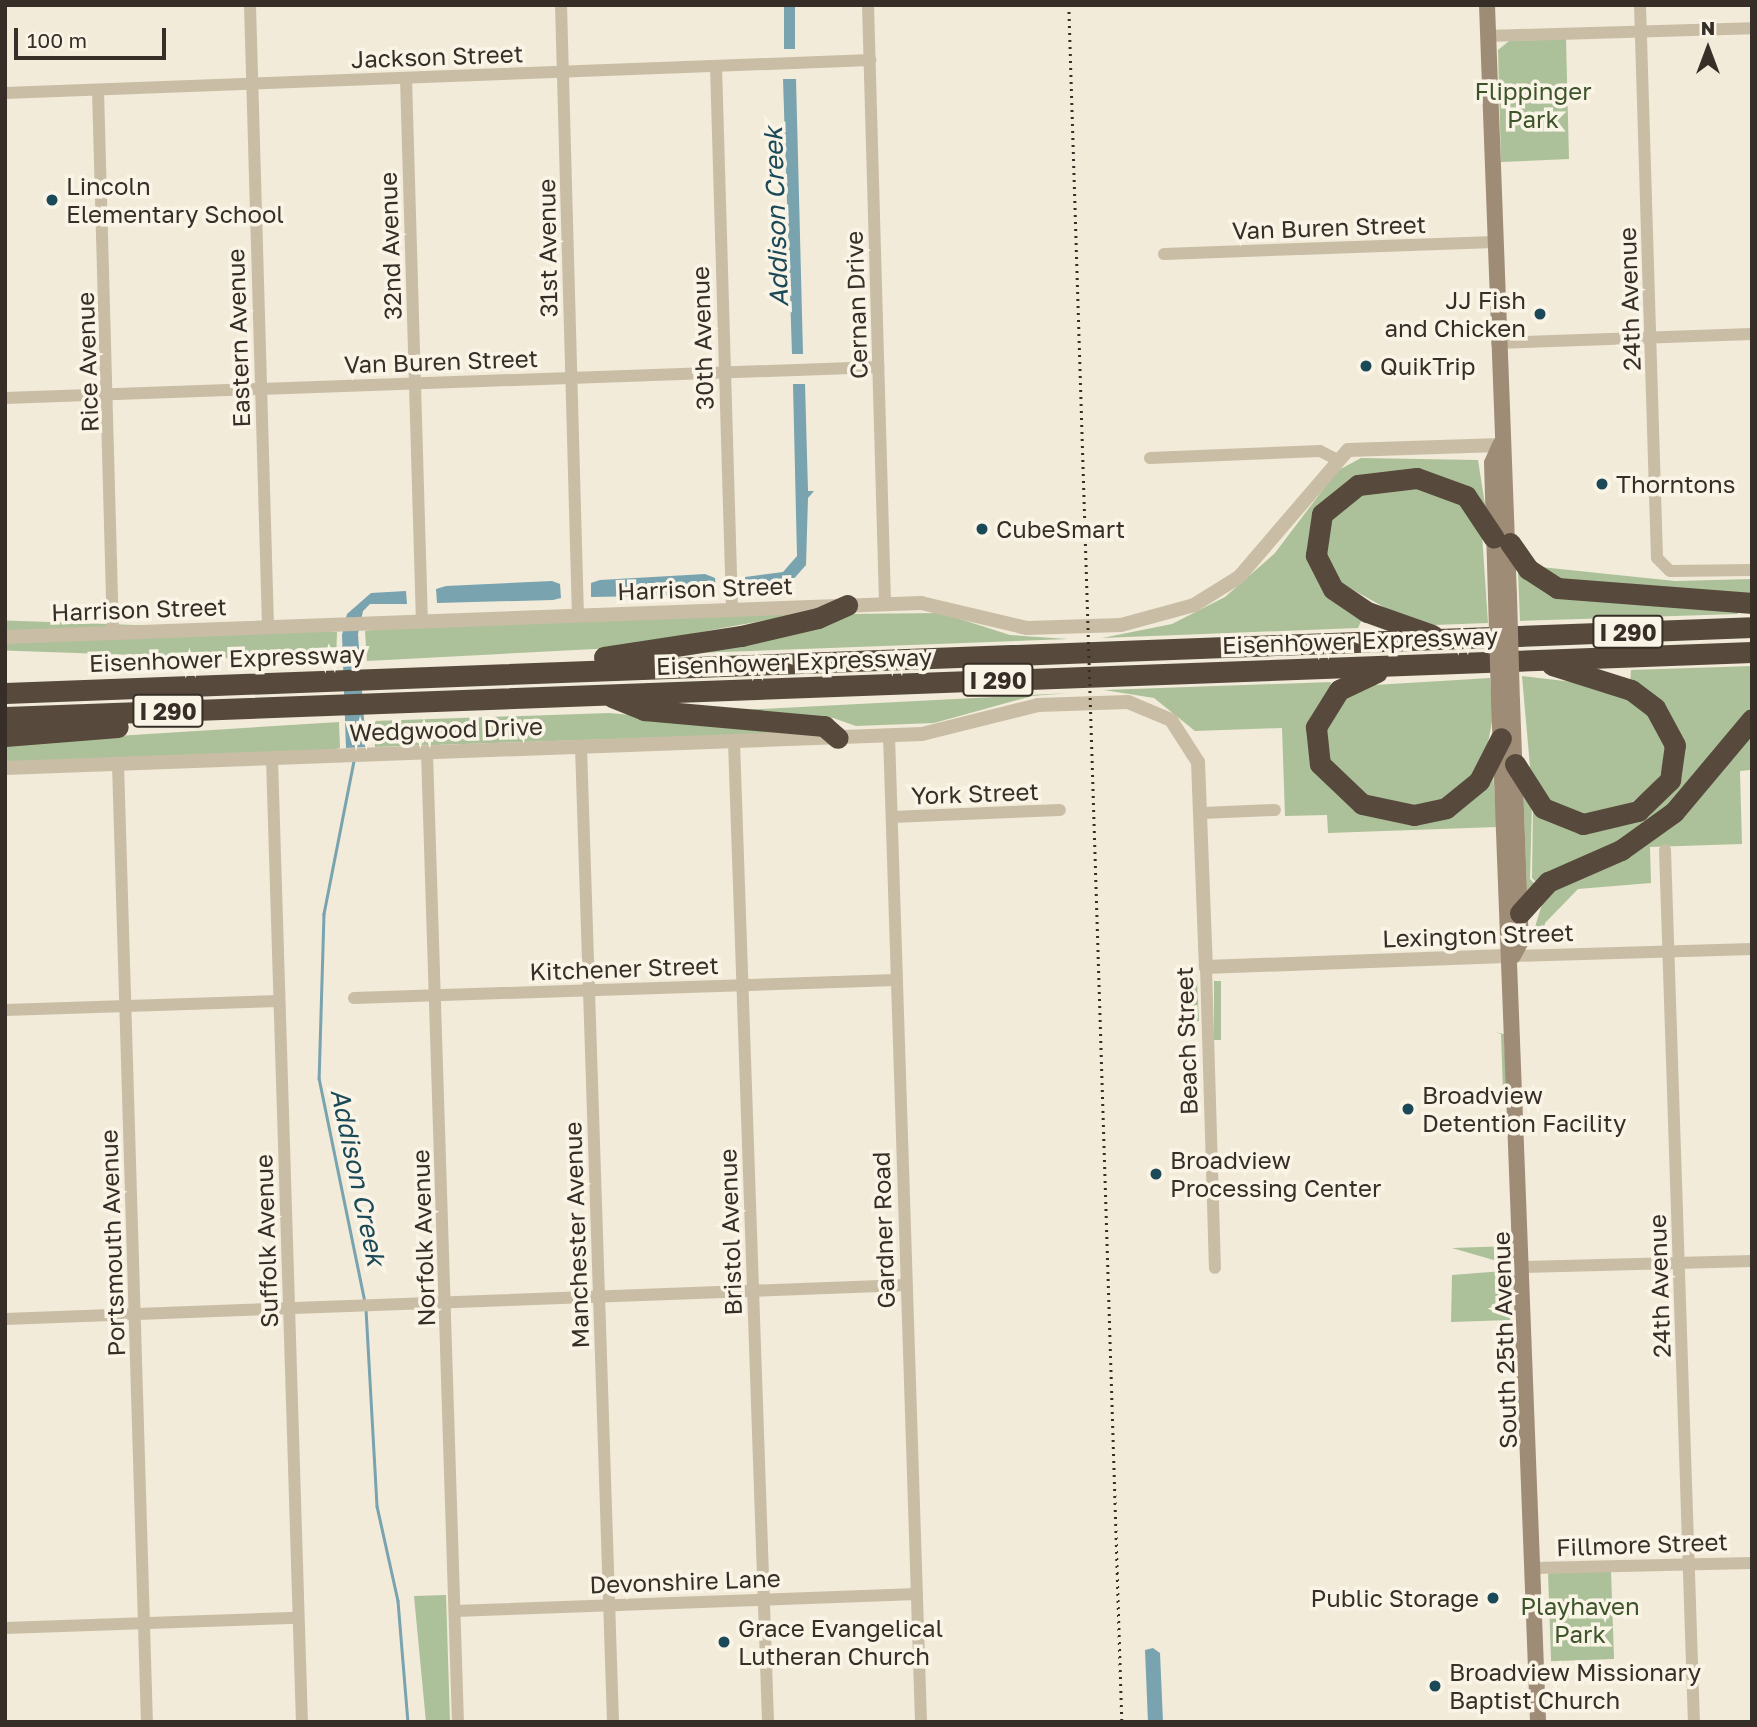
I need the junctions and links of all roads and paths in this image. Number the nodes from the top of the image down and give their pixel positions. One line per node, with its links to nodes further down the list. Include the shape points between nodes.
1 (250, 5): 13 (street, Eastern Avenue)
2 (561, 5): 11 (street, 31st Avenue)
3 (868, 5): 9 (street, Cernan Drive)
4 (1487, 5): 8 (main road, South 25th Avenue)
5 (1640, 5): 7 (street, 24th Avenue)
6 (1752, 28): 7 (street)
7 (1641, 31): 8 (street); 19 (street, 24th Avenue)
8 (1488, 36): 16 (main road, South 25th Avenue)
9 (870, 60): 10 (street, Jackson Street); 21 (street, Cernan Drive)
10 (716, 66): 11 (street, Jackson Street); 22 (street, 30th Avenue)
11 (563, 72): 12 (street, Jackson Street); 23 (street, 31st Avenue)
12 (406, 78): 13 (street, Jackson Street); 24 (street, 32nd Avenue)
13 (252, 84): 14 (street, Jackson Street); 25 (street, Eastern Avenue)
14 (98, 90): 15 (street, Jackson Street); 26 (street, Rice Avenue)
15 (5, 93)
16 (1494, 242): 17 (street, Van Buren Street); 20 (main road, South 25th Avenue)
17 (1164, 254)
18 (1752, 334): 19 (street)
19 (1652, 337): 20 (street); 32 (street, 24th Avenue, via 1660,566 1684,572)
20 (1497, 343): 28 (main road, South 25th Avenue)
21 (878, 367): 22 (street, Van Buren Street); 35 (street, Cernan Drive)
22 (724, 372): 23 (street, Van Buren Street); 36 (street, 30th Avenue)
23 (571, 377): 24 (street, Van Buren Street); 37 (street, 31st Avenue)
24 (416, 382): 25 (street, Van Buren Street); 38 (street, 32nd Avenue)
25 (261, 389): 26 (street, Van Buren Street); 39 (street, Eastern Avenue)
26 (109, 394): 27 (street, Van Buren Street); 41 (street, Rice Avenue)
27 (5, 398)
28 (1500, 445): 30 (street, via 1348,450); 31 (main road, South 25th Avenue, via 1492,463)
29 (1150, 458): 30 (street, via 1320,451)
30 (1335, 458): 35 (street, Harrison Street, via 1255,562 1225,587 1176,612 1121,625 1038,628 938,604)
31 (1502, 540): 33 (highway, via 1528,569 1557,588); 43 (highway, via 1466,496 1418,478 1358,485 1322,514 1316,555 1333,589 1367,612); 50 (main road, South 25th Avenue, bridge)
32 (1752, 570)
33 (1752, 603)
34 (847, 604): 35 (street, Harrison Street); 36 (street, Harrison Street); 47 (highway, via 818,618 741,636 577,659)
35 (885, 604)
36 (732, 609): 37 (street, Harrison Street)
37 (578, 616): 38 (street, Harrison Street)
38 (422, 622): 39 (street, Harrison Street)
39 (268, 627): 41 (street, Harrison Street)
40 (1752, 627): 43 (highway, Eisenhower Expressway / I 290)
41 (113, 633): 42 (street, Harrison Street)
42 (5, 637)
43 (1444, 639): 47 (highway, Eisenhower Expressway / I 290)
44 (1752, 652): 45 (highway, Eisenhower Expressway / I 290)
45 (1541, 660): 46 (highway, Eisenhower Expressway / I 290); 63 (highway, via 1645,699 1672,733 1673,769 1658,796 1638,811 1583,824 1544,808)
46 (1393, 665): 49 (highway, Eisenhower Expressway / I 290); 57 (highway, via 1339,690 1319,716 1315,739 1320,764 1349,796 1396,814 1447,808 1471,792)
47 (530, 673): 48 (highway, Eisenhower Expressway / I 290)
48 (5, 693)
49 (603, 694): 51 (highway, Eisenhower Expressway / I 290); 56 (highway, via 644,710 824,726)
50 (1506, 701): 57 (main road, South 25th Avenue); 63 (main road, South 25th Avenue)
51 (270, 707): 52 (highway, Eisenhower Expressway / I 290); 54 (highway, via 238,720)
52 (5, 717)
53 (1752, 719): 70 (highway, via 1674,812 1621,850 1548,883)
54 (5, 736)
55 (889, 736): 56 (street, Wedgwood Drive); 67 (street, Beach Street, via 946,731 1038,705 1138,703 1171,720 1191,745); 68 (street, Gardner Road)
56 (838, 738): 58 (street, Wedgwood Drive)
57 (1500, 738): 73 (main road, South 25th Avenue, via 1507,942)
58 (734, 742): 59 (street, Wedgwood Drive); 76 (street, Bristol Avenue)
59 (581, 747): 60 (street, Wedgwood Drive); 77 (street, Manchester Avenue)
60 (427, 753): 61 (street, Wedgwood Drive); 78 (street, Norfolk Avenue)
61 (272, 759): 62 (street, Wedgwood Drive); 80 (street, Suffolk Avenue)
62 (118, 764): 64 (street, Wedgwood Drive); 81 (street, Portsmouth Avenue)
63 (1515, 764): 70 (main road, South 25th Avenue)
64 (5, 768)
65 (1059, 810): 68 (street, York Street)
66 (1275, 810): 67 (street)
67 (1202, 813): 74 (street, Beach Street)
68 (892, 817): 75 (street, Gardner Road)
69 (1665, 850): 72 (street, 24th Avenue)
70 (1520, 913): 73 (main road, South 25th Avenue, via 1521,942)
71 (1752, 949): 72 (street, Lexington Street)
72 (1669, 952): 73 (street, Lexington Street); 84 (street, 24th Avenue)
73 (1513, 956): 74 (street, Lexington Street); 85 (main road, South 25th Avenue)
74 (1206, 967): 86 (street, Beach Street)
75 (895, 980): 76 (street, Kitchener Street); 87 (street, Gardner Road)
76 (743, 985): 77 (street, Kitchener Street); 88 (street, Bristol Avenue)
77 (590, 990): 78 (street, Kitchener Street); 89 (street, Manchester Avenue)
78 (437, 995): 79 (street, Kitchener Street); 90 (street, Norfolk Avenue)
79 (354, 998)
80 (279, 1001): 81 (street); 91 (street, Suffolk Avenue)
81 (125, 1006): 82 (street); 92 (street, Portsmouth Avenue)
82 (5, 1010)
83 (1752, 1261): 84 (street)
84 (1680, 1264): 85 (street); 94 (street, 24th Avenue)
85 (1524, 1267): 96 (main road, South 25th Avenue)
86 (1215, 1268)
87 (906, 1285): 88 (street); 97 (street, Gardner Road)
88 (752, 1291): 89 (street); 98 (street, Bristol Avenue)
89 (599, 1297): 90 (street); 99 (street, Manchester Avenue)
90 (446, 1303): 91 (street); 100 (street, Norfolk Avenue)
91 (289, 1309): 92 (street); 101 (street, Suffolk Avenue)
92 (135, 1315): 93 (street); 102 (street, Portsmouth Avenue)
93 (5, 1319)
94 (1689, 1563): 95 (street, Fillmore Street); 96 (street, Fillmore Street); 111 (street, 24th Avenue)
95 (1752, 1563)
96 (1534, 1568): 110 (main road, South 25th Avenue)
97 (917, 1594): 98 (street, Devonshire Lane); 109 (street, Gardner Road)
98 (764, 1598): 99 (street, Devonshire Lane); 108 (street, Bristol Avenue)
99 (608, 1605): 100 (street, Devonshire Lane); 107 (street, Manchester Avenue)
100 (455, 1611): 106 (street, Norfolk Avenue)
101 (298, 1618): 102 (street); 105 (street, Suffolk Avenue)
102 (144, 1624): 103 (street); 104 (street, Portsmouth Avenue)
103 (5, 1628)
104 (147, 1722)
105 (302, 1722)
106 (458, 1722)
107 (613, 1722)
108 (768, 1722)
109 (922, 1722)
110 (1538, 1722)
111 (1694, 1722)

